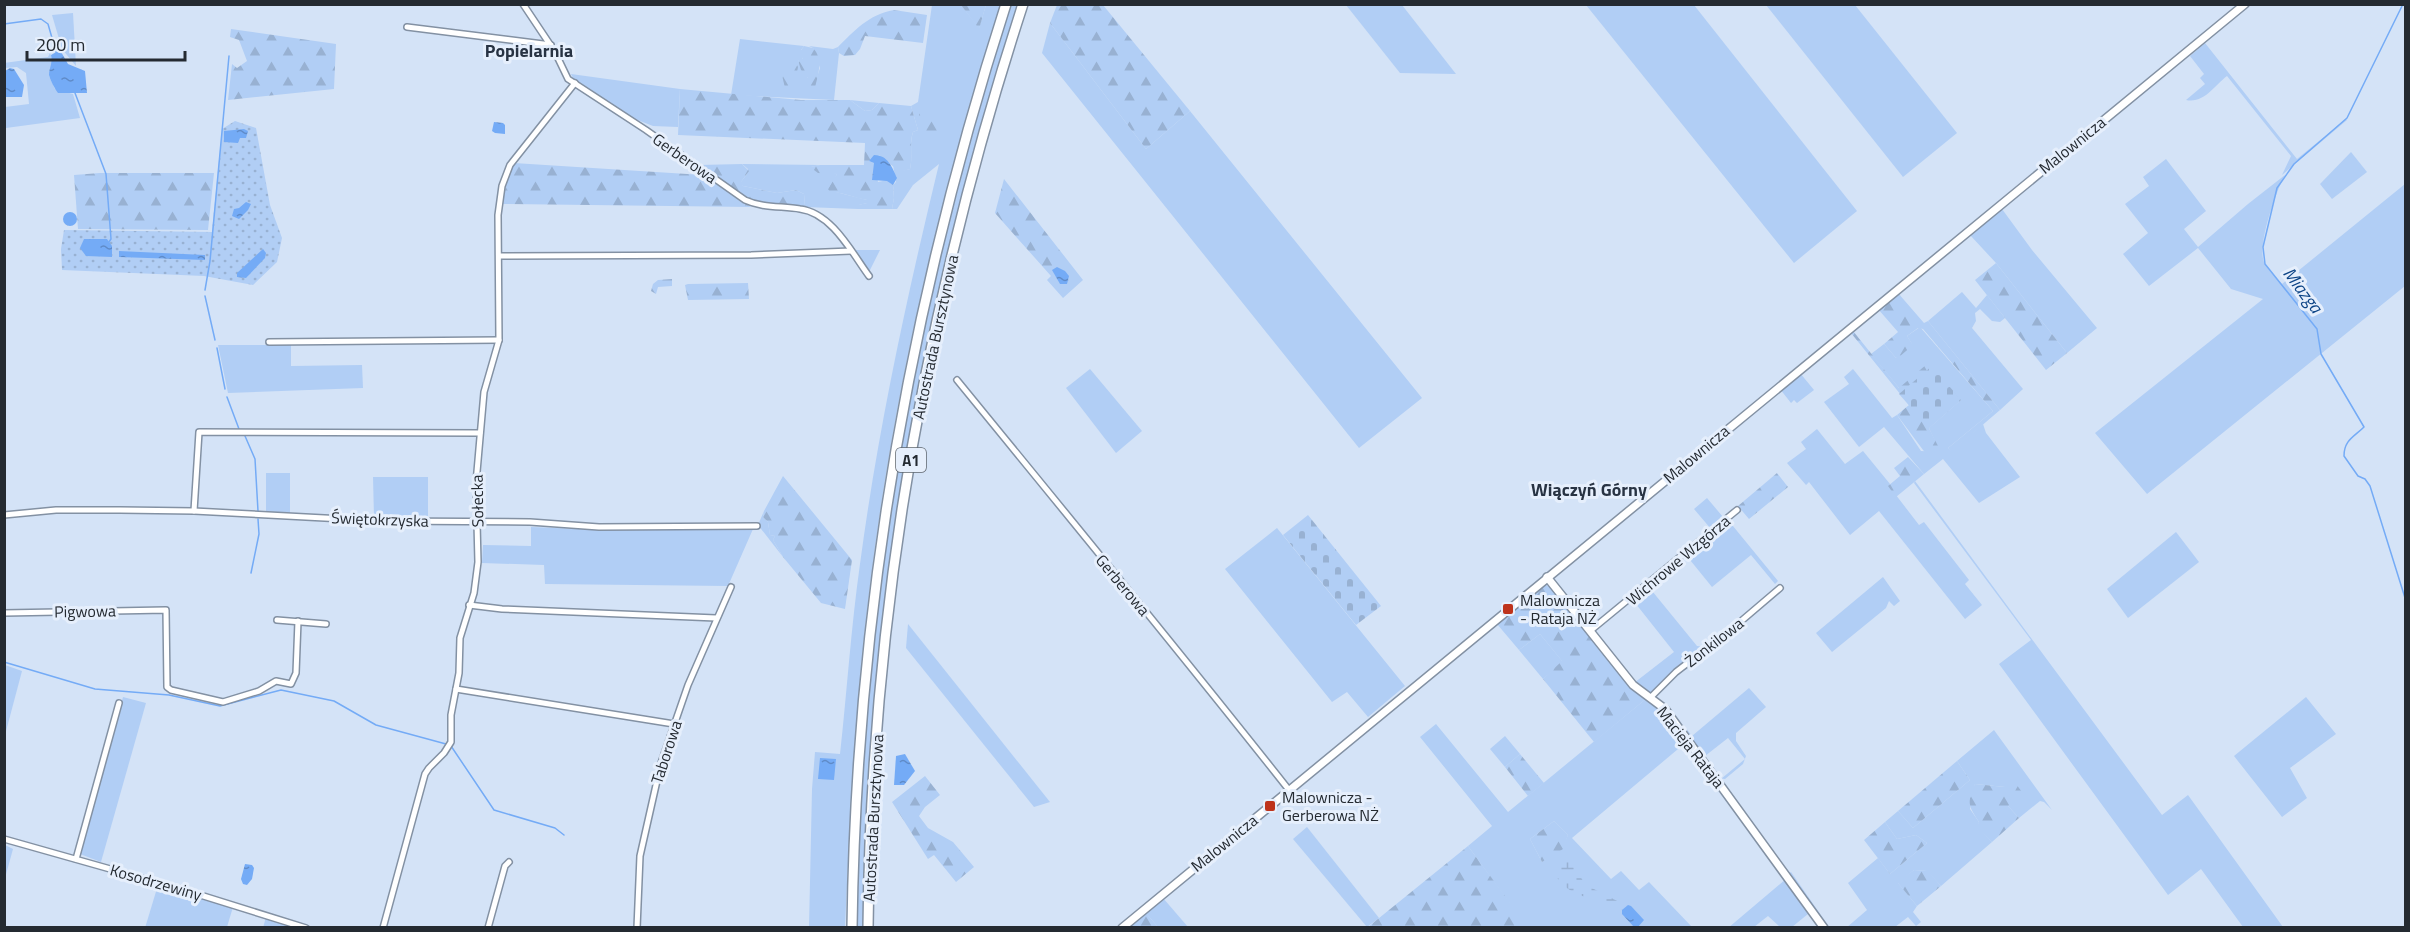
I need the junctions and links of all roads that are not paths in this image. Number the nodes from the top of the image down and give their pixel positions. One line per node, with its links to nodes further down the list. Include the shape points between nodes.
1 (523, 4): 6 (street, Gerberowa)
2 (1006, 4): 42 (highway, Autostrada Bursztynowa / A1, via 942,229 894,463 862,718)
3 (1023, 4): 43 (highway, Autostrada Bursztynowa / A1, via 970,184 938,316 914,442 882,672)
4 (2245, 4): 20 (street, Malownicza)
5 (407, 27): 6 (street)
6 (551, 45): 7 (street, Gerberowa, via 564,73)
7 (575, 83): 8 (street, Gerberowa, via 752,204 813,213); 9 (street, Sołecka, via 507,170 498,215)
8 (851, 251): 9 (street, via 725,256); 10 (street, Gerberowa)
9 (500, 256): 11 (street, Sołecka)
10 (869, 276)
11 (499, 340): 12 (street); 14 (street, Sołecka, via 484,392)
12 (269, 342)
13 (957, 380): 34 (street, Gerberowa)
14 (480, 433): 16 (street, via 199,432); 18 (street, Sołecka)
15 (1737, 510): 29 (street, Wichrowe Wzgórza)
16 (194, 511): 17 (street, Świętokrzyska, via 56,510); 18 (street, Świętokrzyska, via 381,521)
17 (4, 514)
18 (477, 521): 19 (street, Świętokrzyska, via 599,527); 23 (street, Sołecka, via 478,562)
19 (757, 526)
20 (1547, 577): 29 (street, Macieja Rataja); 34 (street, Malownicza)
21 (731, 586): 25 (street, Taborowa)
22 (1780, 588): 31 (street, Żonkilowa, via 1676,672)
23 (469, 605): 25 (street); 30 (street, Sołecka, via 460,638)
24 (4, 614): 27 (street, Pigwowa, via 166,610 167,687 218,702 259,691 276,681 291,684 296,673)
25 (716, 618): 33 (street, Taborowa)
26 (277, 620): 27 (street)
27 (298, 621): 28 (street)
28 (326, 624)
29 (1590, 631): 31 (street, Macieja Rataja, via 1631,683)
30 (456, 689): 33 (street); 39 (street, Sołecka, via 451,742 425,774)
31 (1650, 698): 45 (street, Macieja Rataja, via 1672,719)
32 (119, 703): 36 (street)
33 (674, 724): 41 (street, Taborowa, via 654,789 640,856)
34 (1289, 790): 44 (street, Malownicza)
35 (4, 839): 36 (street, Kosodrzewiny)
36 (76, 859): 38 (street, Kosodrzewiny)
37 (509, 861): 40 (street)
38 (306, 927)
39 (383, 927)
40 (488, 927)
41 (637, 927)
42 (852, 927)
43 (867, 927)
44 (1122, 927)
45 (1824, 927)

